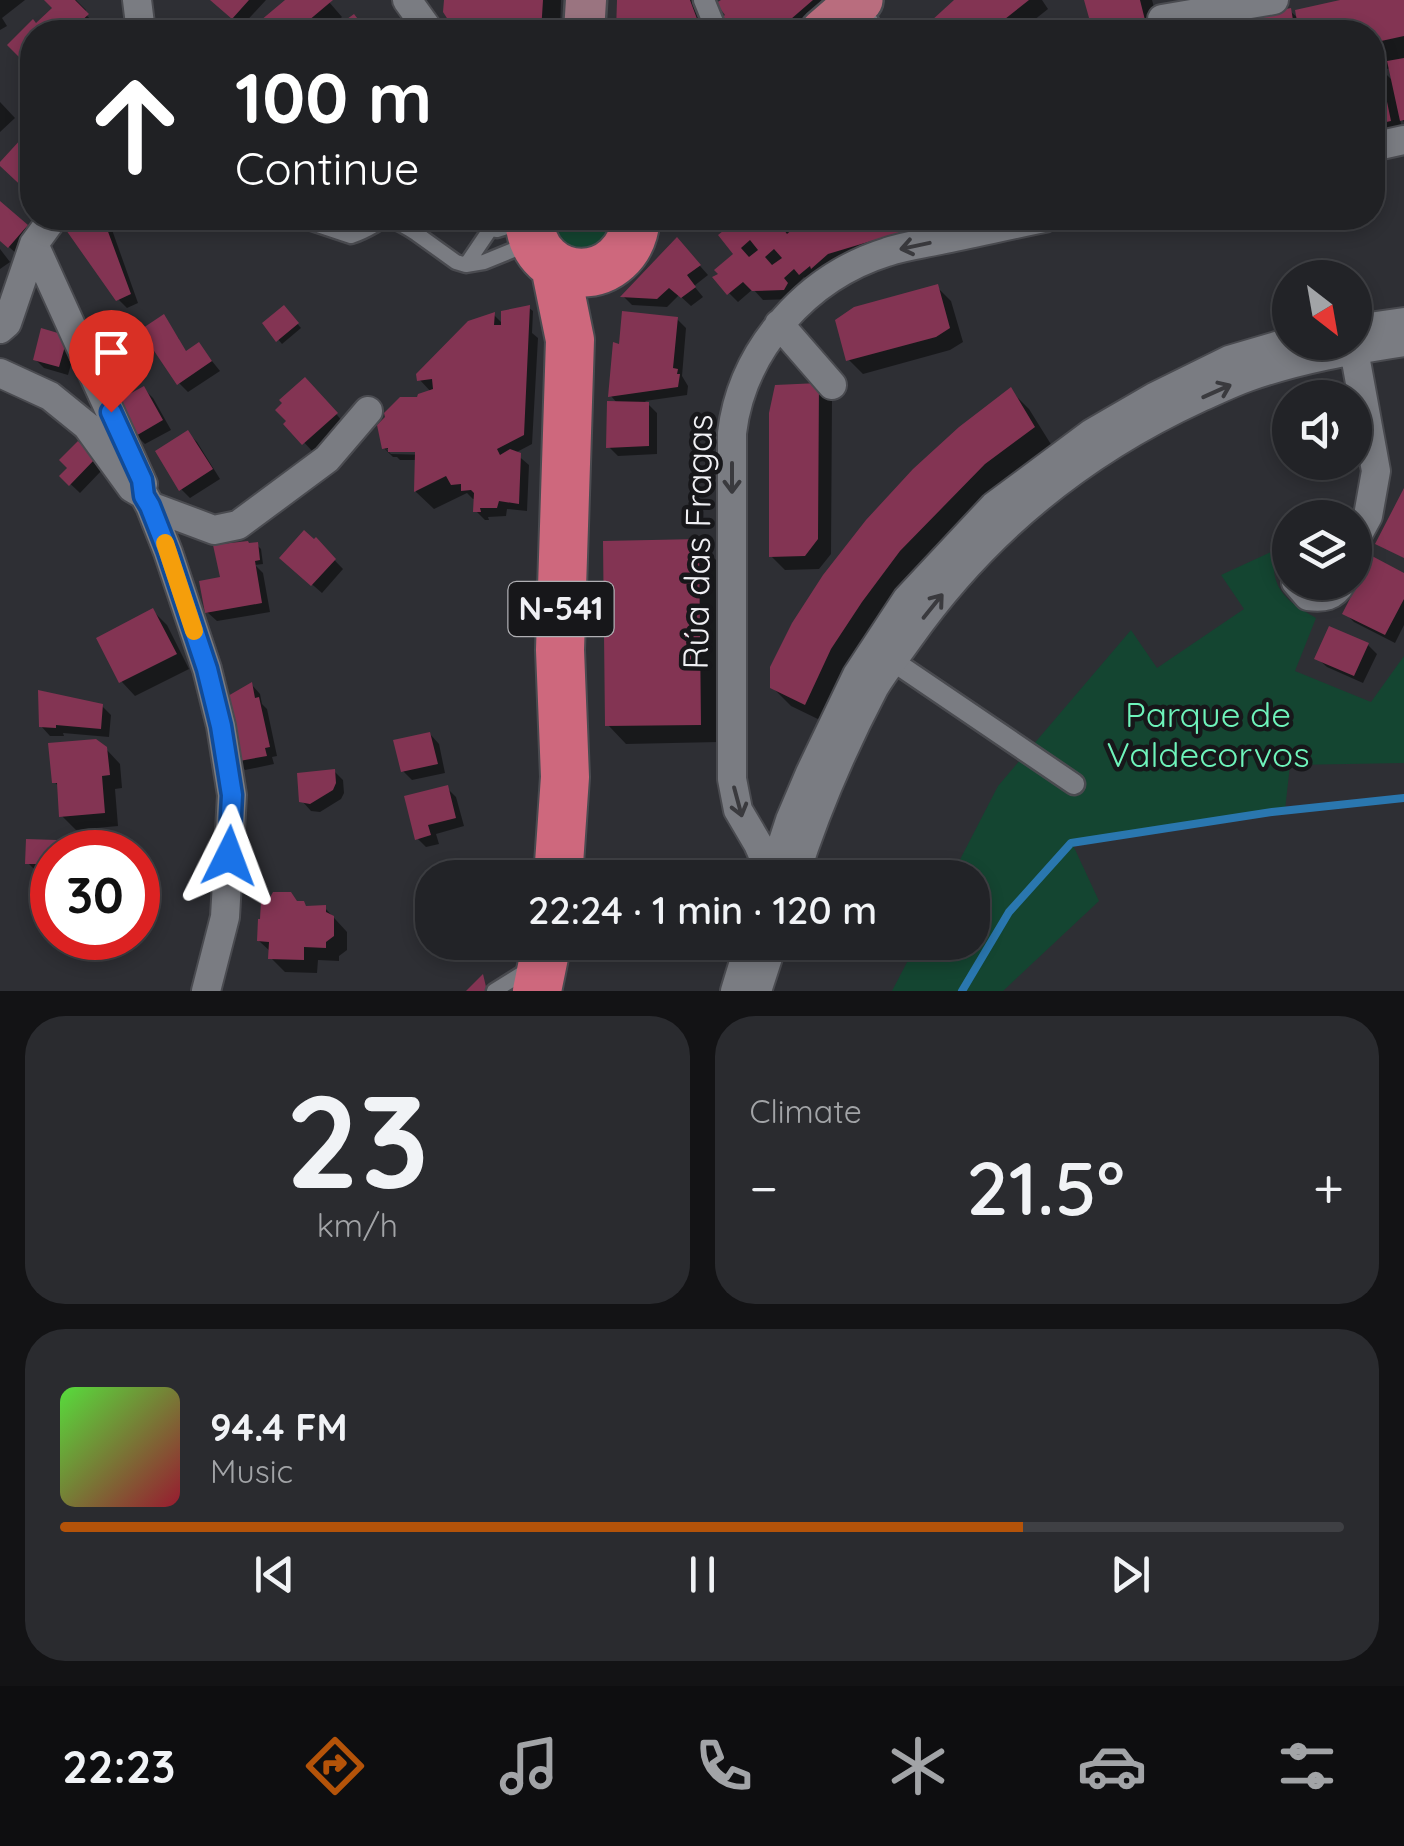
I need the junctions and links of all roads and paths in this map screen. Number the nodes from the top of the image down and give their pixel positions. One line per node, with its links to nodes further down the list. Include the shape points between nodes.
1 (1274, 0): 2 (street)
2 (1162, 17)
3 (44, 230): 12 (street)
4 (333, 230): 5 (lane, via 351,236)
5 (363, 230)
6 (411, 230): 10 (lane)
7 (420, 230): 10 (lane)
8 (633, 230): 11 (highway, N-541, via 620,258)
9 (954, 230): 15 (street, Rúa das Fragas, one-way to 15, via 843,271)
10 (417, 234): 13 (lane)
11 (531, 237): 13 (lane); 13 (lane); 30 (highway, N-541, via 586,288 570,340)
12 (34, 244): 16 (street); 26 (street)
13 (466, 265)
14 (1404, 322): 17 (street)
15 (779, 324): 24 (street); 31 (street, Rúa das Fragas, one-way to 31, via 752,365 732,433 732,779 738,810)
16 (0, 329)
17 (1372, 334)
18 (1372, 341): 19 (street)
19 (1404, 342)
20 (1272, 347): 32 (street, via 1154,397 1092,433 994,506 907,598 857,675)
21 (1302, 360): 28 (street, one-way to 21, via 1010,520 1101,450 1244,378)
22 (1357, 360): 27 (street, via 1376,472)
23 (0, 372): 26 (street, via 50,396 87,426)
24 (832, 385)
25 (368, 411): 26 (street, via 327,459 238,526 214,530)
26 (147, 500): 37 (street, via 207,669 232,795 225,918)
27 (1371, 500)
28 (893, 661): 29 (street); 33 (street, via 829,781)
29 (1074, 784)
30 (559, 860)
31 (765, 860)
32 (778, 860)
33 (800, 860)
34 (744, 960): 39 (street)
35 (766, 960): 40 (street)
36 (546, 971): 38 (lane)
37 (206, 991)
38 (494, 991)
39 (735, 991)
40 (757, 991)

